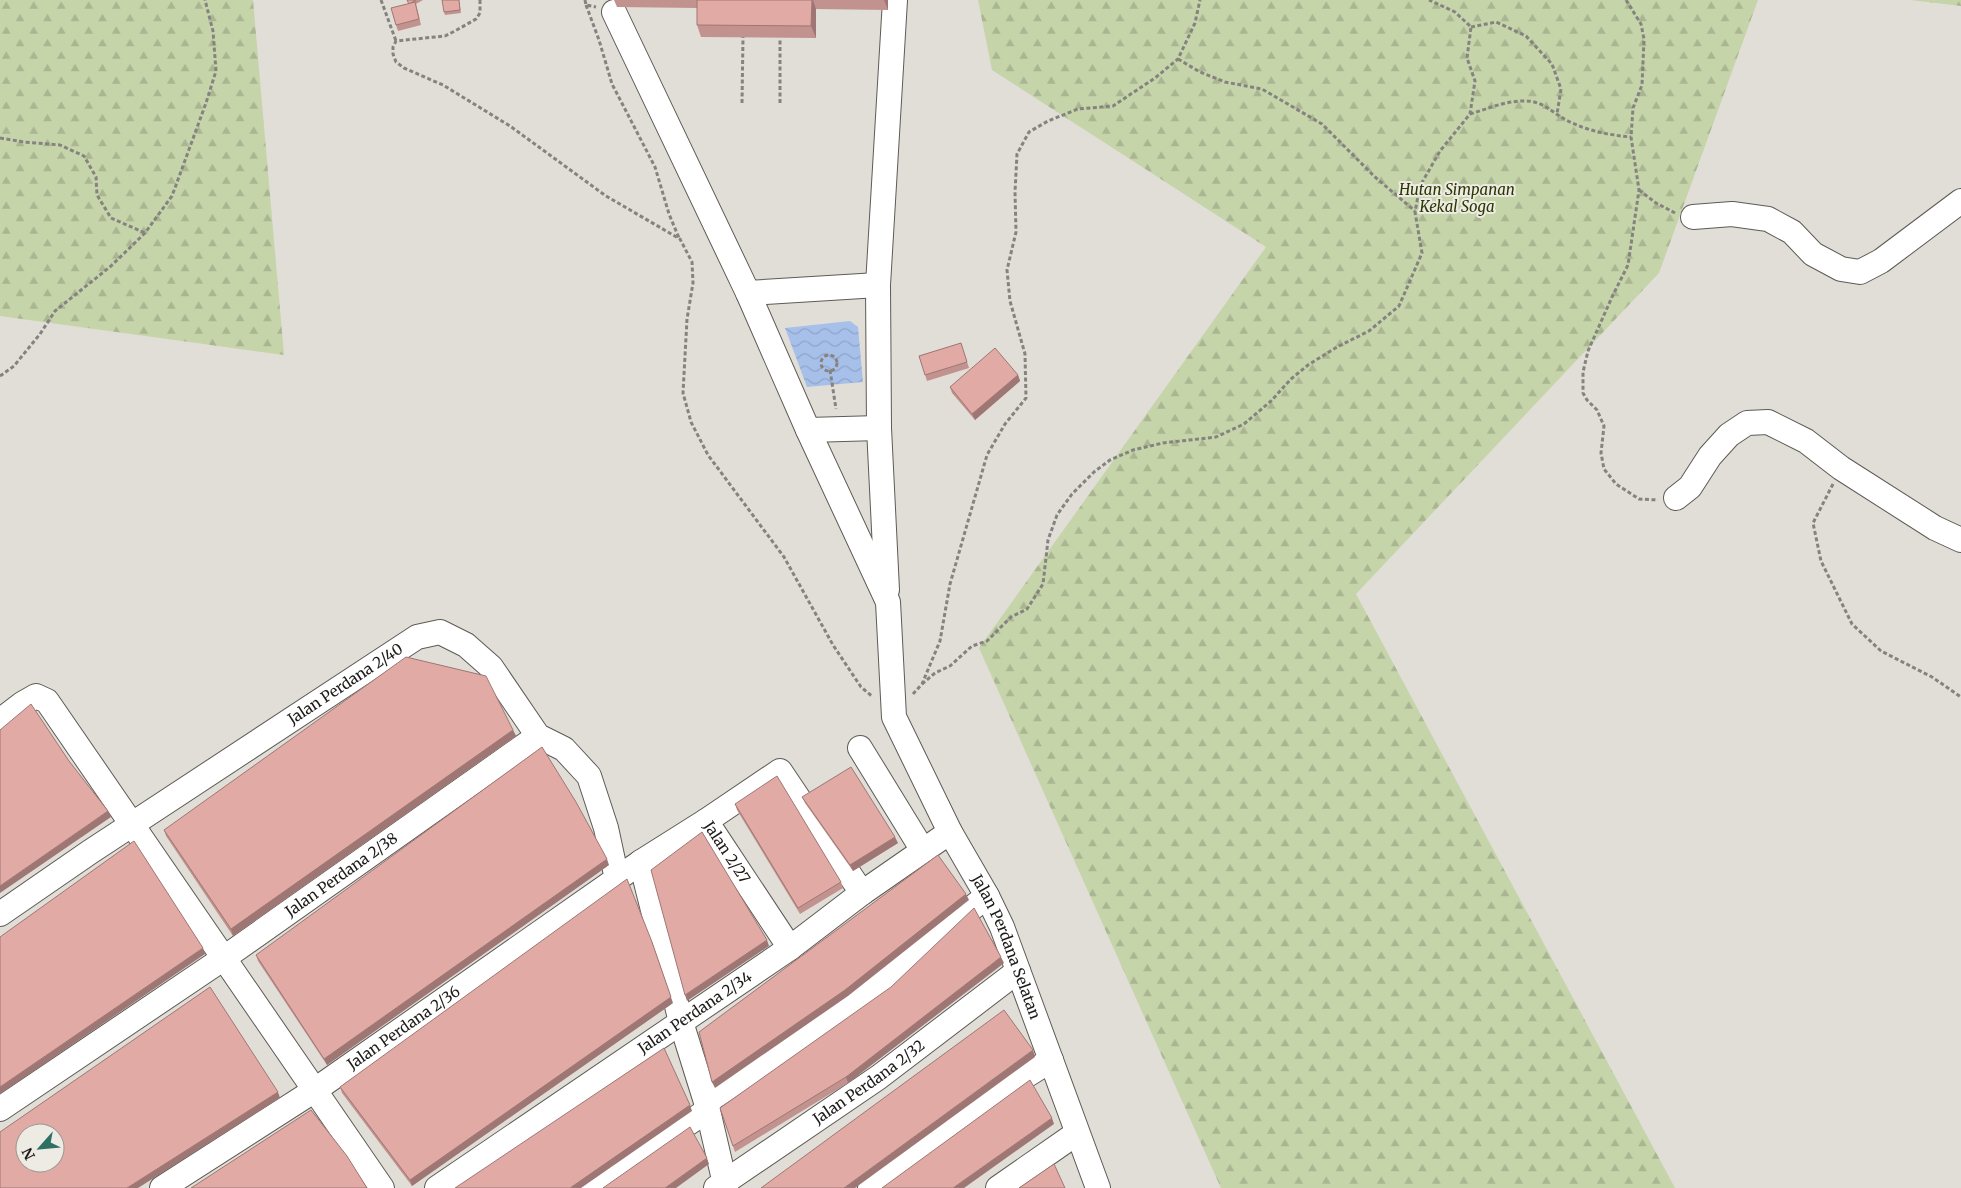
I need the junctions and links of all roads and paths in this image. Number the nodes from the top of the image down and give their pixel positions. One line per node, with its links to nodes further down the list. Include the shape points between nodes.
1 (205, 0): 25 (path, via 213,31 216,70 172,196)
2 (380, 0): 13 (path)
3 (480, 0): 13 (path, via 476,19 445,36)
4 (895, 0): 27 (street)
5 (1200, 0): 14 (path, via 1195,23)
6 (1429, 0): 10 (path, via 1455,12)
7 (1626, 0): 19 (path, via 1641,24 1644,39 1642,85 1633,108)
8 (586, 5): 26 (path, via 612,84 655,167)
9 (614, 12): 28 (street)
10 (1471, 27): 17 (path, via 1467,58 1475,81); 18 (path, via 1496,22 1526,36 1552,64 1561,89)
11 (743, 37): 15 (path)
12 (780, 38): 16 (path)
13 (396, 40): 26 (path, via 393,54 396,62 404,68 443,85 510,126 606,196)
14 (1178, 59): 23 (path, via 1225,82 1262,89 1322,124); 38 (path, via 1113,106 1078,110 1028,132 1017,154 1014,192 1016,232 1006,270 1010,301 1025,354 1026,398 987,455 950,584 940,641)
15 (742, 103)
16 (780, 103)
17 (1470, 114): 18 (path, via 1524,101 1545,105); 23 (path, via 1440,151 1420,186)
18 (1557, 114): 19 (path, via 1602,134)
19 (1631, 137): 21 (path)
20 (0, 138): 25 (path, via 60,145 84,156 96,177 97,195 111,218)
21 (1639, 190): 24 (path, via 1671,212); 35 (path, via 1628,266 1588,351 1583,393 1597,410 1604,426 1601,453 1604,469 1616,484 1639,499)
22 (1961, 201): 24 (street, via 1881,261 1860,272 1841,269 1813,254 1792,232 1768,219 1732,214)
23 (1415, 212): 38 (path, via 1422,253 1399,306 1369,331 1308,365 1244,424 1216,438 1133,450 1110,460 1094,472 1057,514 1048,540 1043,584 1027,609 1011,616 987,641 972,646 950,666)
24 (1693, 216)
25 (145, 233): 30 (path, via 56,311 14,366)
26 (680, 239): 40 (path, via 692,262 683,393 690,422 708,455 784,557 833,645 862,688)
27 (878, 285): 28 (street); 32 (street)
28 (748, 293): 33 (street)
29 (830, 370): 29 (path, via 823,368 824,356 835,358 837,362); 31 (path)
30 (0, 376)
31 (834, 396)
32 (879, 428): 33 (street); 37 (street)
33 (808, 430): 37 (street)
34 (1841, 468): 35 (street, via 1806,440 1768,422 1747,423 1729,435 1690,486); 36 (street, via 1936,528); 39 (path, via 1813,523 1821,561 1852,624 1881,651)
35 (1676, 498)
36 (1961, 540)
37 (888, 602): 40 (street)
38 (922, 684): 40 (path)
39 (1961, 696)
40 (894, 717): 46 (street, Jalan Perdana Selatan)
41 (0, 721): 45 (street, via 36,696 48,701)
42 (538, 736): 45 (street, Jalan Perdana 2/40, via 492,667 466,645 440,632 418,637); 49 (street, via 564,749 589,776 606,828); 54 (street, Jalan Perdana 2/38)
43 (860, 748): 47 (street)
44 (706, 821): 48 (street, Jalan 2/27); 50 (street, via 780,771); 53 (street, Jalan 2/27)
45 (132, 825): 52 (street, Jalan Perdana 2/40); 54 (street)
46 (950, 832): 47 (street, Jalan Perdana 2/34); 51 (street, Jalan Perdana Selatan)
47 (922, 850): 50 (street, Jalan Perdana 2/34)
48 (641, 862): 49 (street, Jalan Perdana 2/36); 56 (street)
49 (617, 879): 58 (street, Jalan Perdana 2/36)
50 (862, 893): 53 (street, Jalan Perdana 2/34)
51 (987, 896): 55 (street, Jalan Perdana Selatan); 59 (street, via 834,1018)
52 (0, 914)
53 (790, 948): 56 (street, Jalan Perdana 2/34)
54 (224, 958): 58 (street); 60 (street, Jalan Perdana 2/38)
55 (1018, 971): 57 (street, Jalan Perdana Selatan); 62 (street, Jalan Perdana 2/32, via 879,1077)
56 (682, 1022): 59 (street); 65 (street, Jalan Perdana 2/34)
57 (1052, 1060): 61 (street, Jalan Perdana Selatan); 67 (street, via 1000,1092)
58 (315, 1090): 63 (street, Jalan Perdana 2/36); 64 (street)
59 (707, 1106): 62 (street); 66 (street)
60 (0, 1108)
61 (1077, 1133): 68 (street); 69 (street, Jalan Perdana Selatan)
62 (722, 1186)
63 (162, 1188)
64 (382, 1188)
65 (437, 1188)
66 (591, 1188)
67 (870, 1188)
68 (998, 1188)
69 (1098, 1188)

